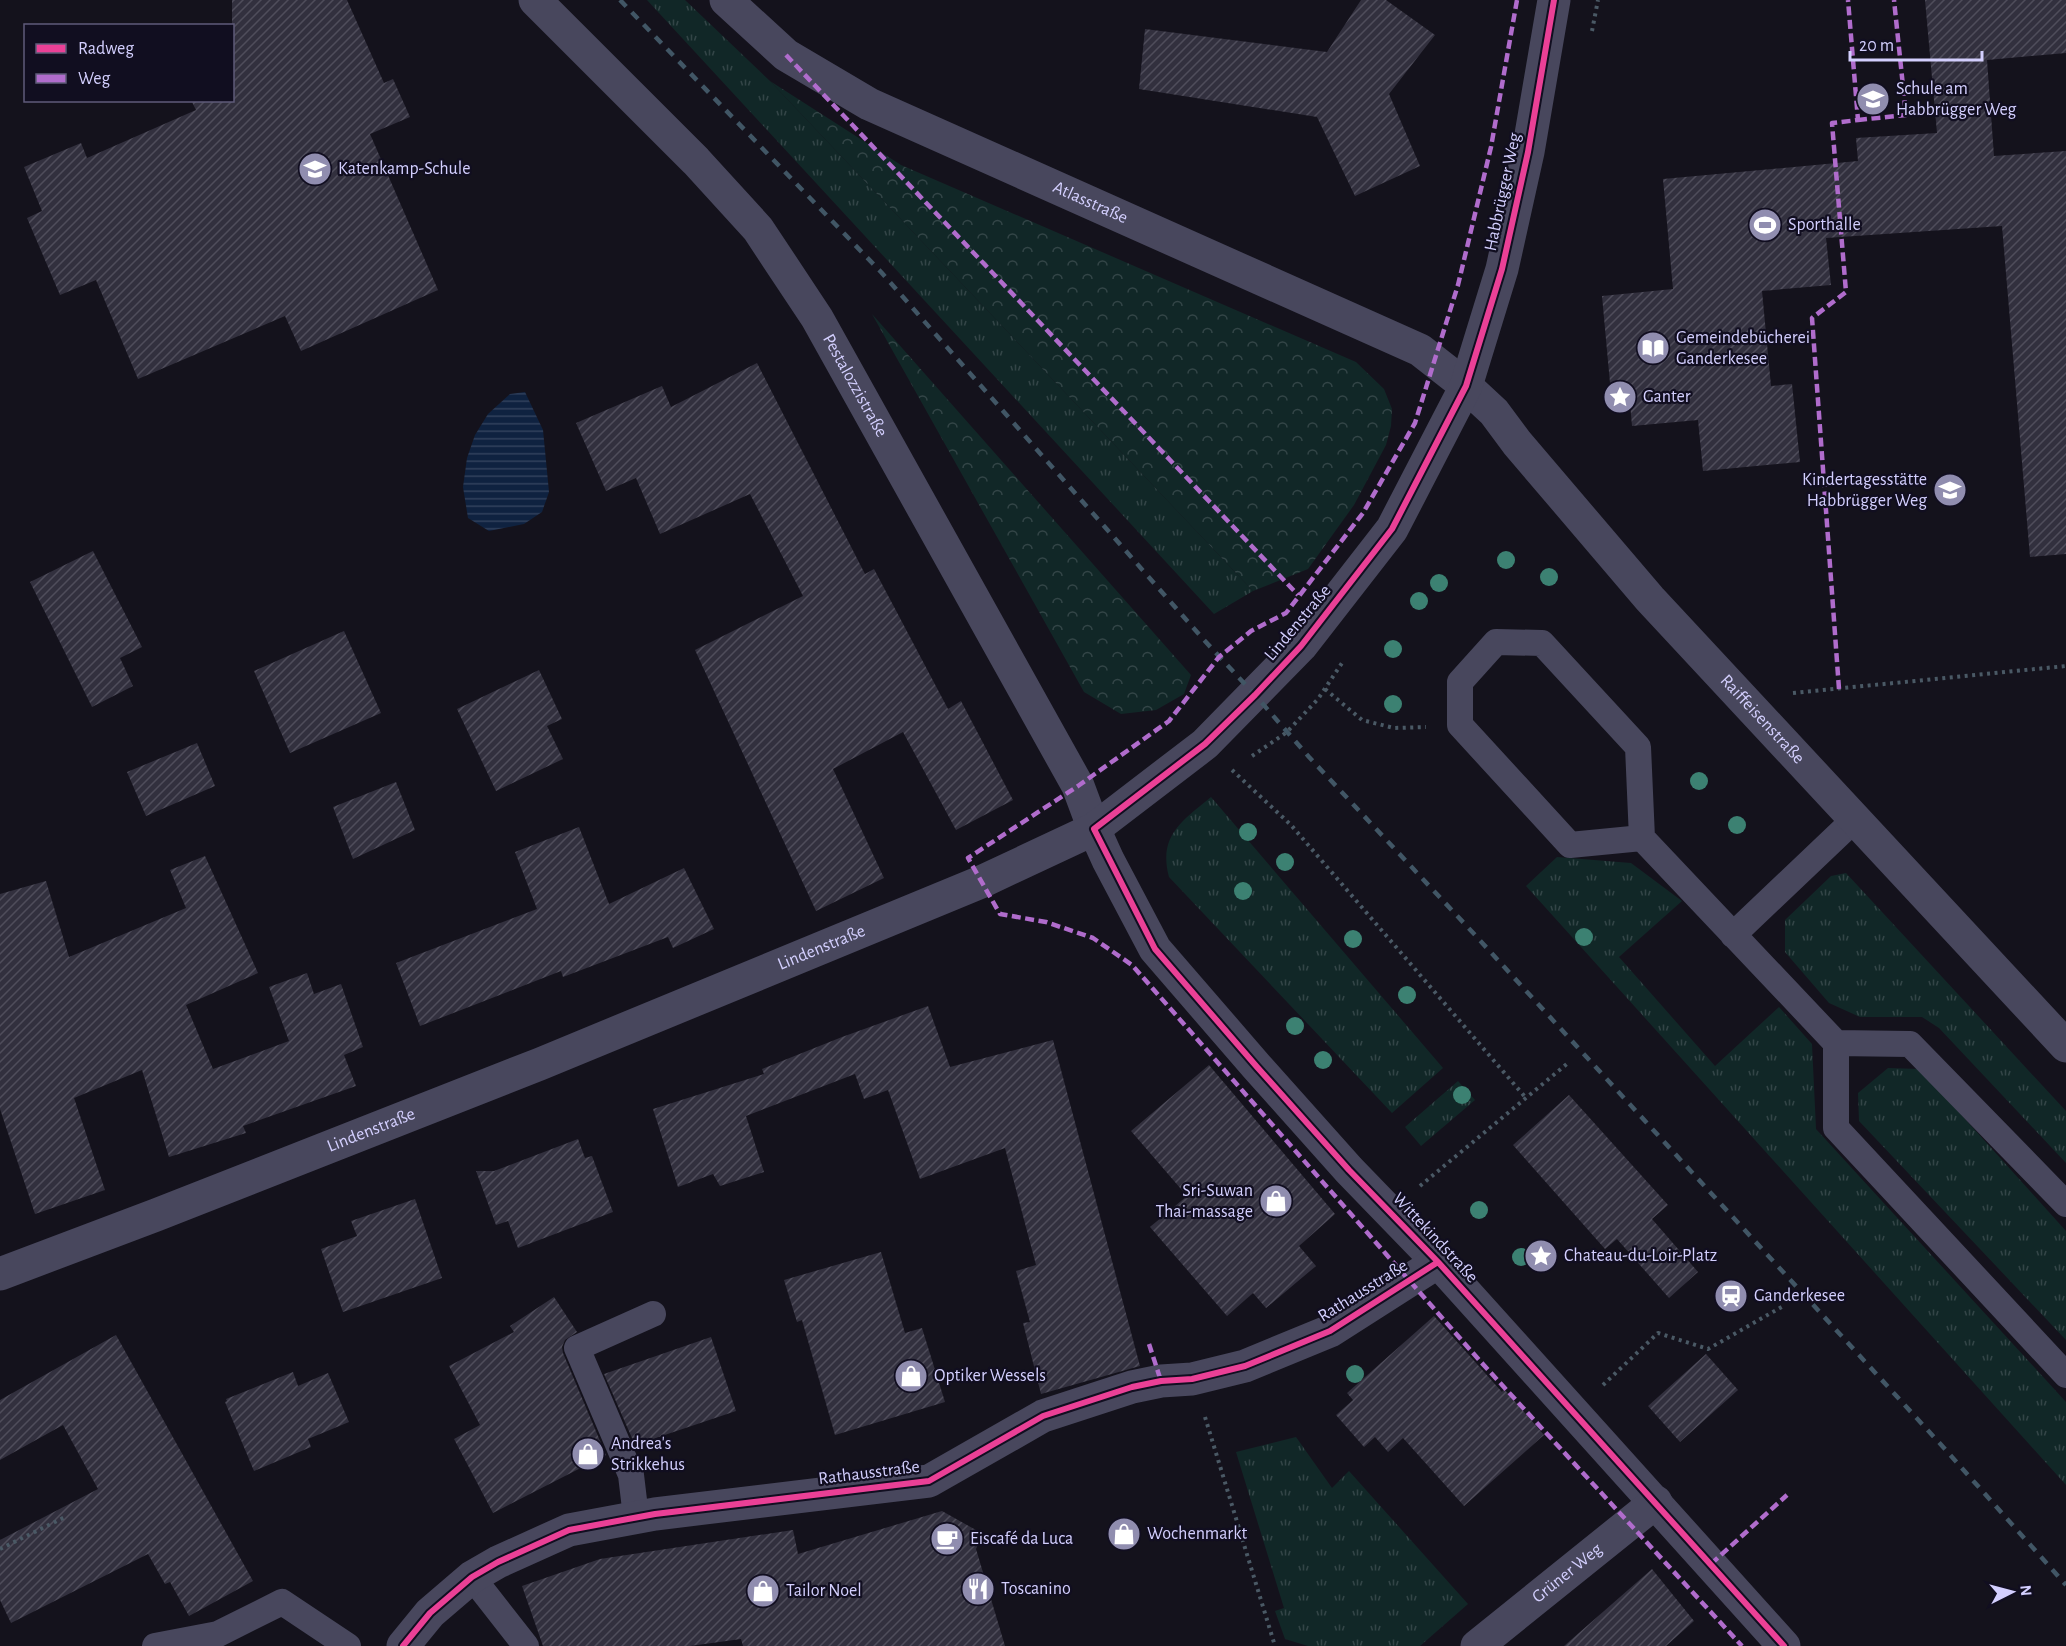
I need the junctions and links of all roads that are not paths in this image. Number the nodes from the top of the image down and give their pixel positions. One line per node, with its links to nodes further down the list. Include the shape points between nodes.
1 (535, 0): 6 (street, Pestalozzistraße, via 696,161 758,229 834,348 1078,786)
2 (726, 0): 4 (street, Atlasstraße, via 786,54 869,104 1420,350)
3 (1554, 0): 4 (street, Habbrügger Weg, via 1528,152 1502,269)
4 (1466, 386): 5 (street, Raiffeisenstraße, via 1494,412 1650,599); 6 (street, Lindenstraße, via 1392,530 1301,646 1205,744)
5 (1855, 819): 8 (lane); 10 (street, Raiffeisenstraße)
6 (1094, 829): 12 (street, Wittekindstraße, via 1155,949 1349,1170); 13 (street, Lindenstraße, via 981,882 540,1064)
7 (1642, 838): 7 (lane, via 1570,845 1460,725 1460,682 1496,642 1542,643 1638,747); 8 (lane)
8 (1733, 935): 9 (lane)
9 (1836, 1043): 11 (lane, via 1910,1044); 15 (lane, via 1836,1128)
10 (2066, 1046)
11 (2066, 1204)
12 (1438, 1262): 16 (street, Wittekindstraße); 17 (street, Rathausstraße, via 1330,1331 1245,1366 1132,1388 1043,1416 928,1481)
13 (0, 1274)
14 (653, 1314): 17 (lane, via 577,1348 631,1476)
15 (2066, 1375)
16 (1656, 1502): 23 (street, Grüner Weg); 24 (street, Wittekindstraße)
17 (636, 1517): 18 (street, Rathausstraße, via 569,1530)
18 (472, 1577): 21 (street, Rathausstraße, via 430,1613); 22 (lane)
19 (155, 1646): 20 (lane, via 218,1634 282,1602)
20 (348, 1646)
21 (403, 1646)
22 (525, 1646)
23 (1477, 1646)
24 (1784, 1646)

